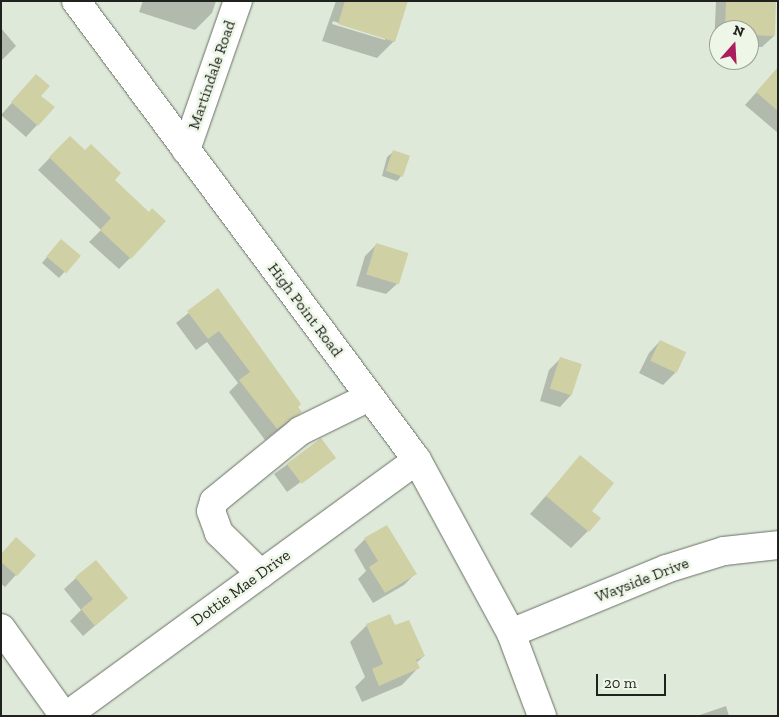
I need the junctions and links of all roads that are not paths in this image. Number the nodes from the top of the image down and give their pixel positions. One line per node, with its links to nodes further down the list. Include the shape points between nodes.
1 (76, 1): 3 (street, High Point Road)
2 (238, 1): 3 (street, Martindale Road)
3 (186, 150): 4 (street, High Point Road)
4 (369, 397): 5 (street, High Point Road); 7 (street, via 300,431 214,501 211,511 219,532)
5 (417, 460): 7 (street, Dottie Mae Drive); 9 (street, High Point Road)
6 (778, 545): 9 (street, Wayside Drive, via 724,551 666,569)
7 (261, 574): 10 (street, Dottie Mae Drive)
8 (1, 628): 10 (street)
9 (511, 633): 11 (street, High Point Road)
10 (65, 716)
11 (542, 716)

